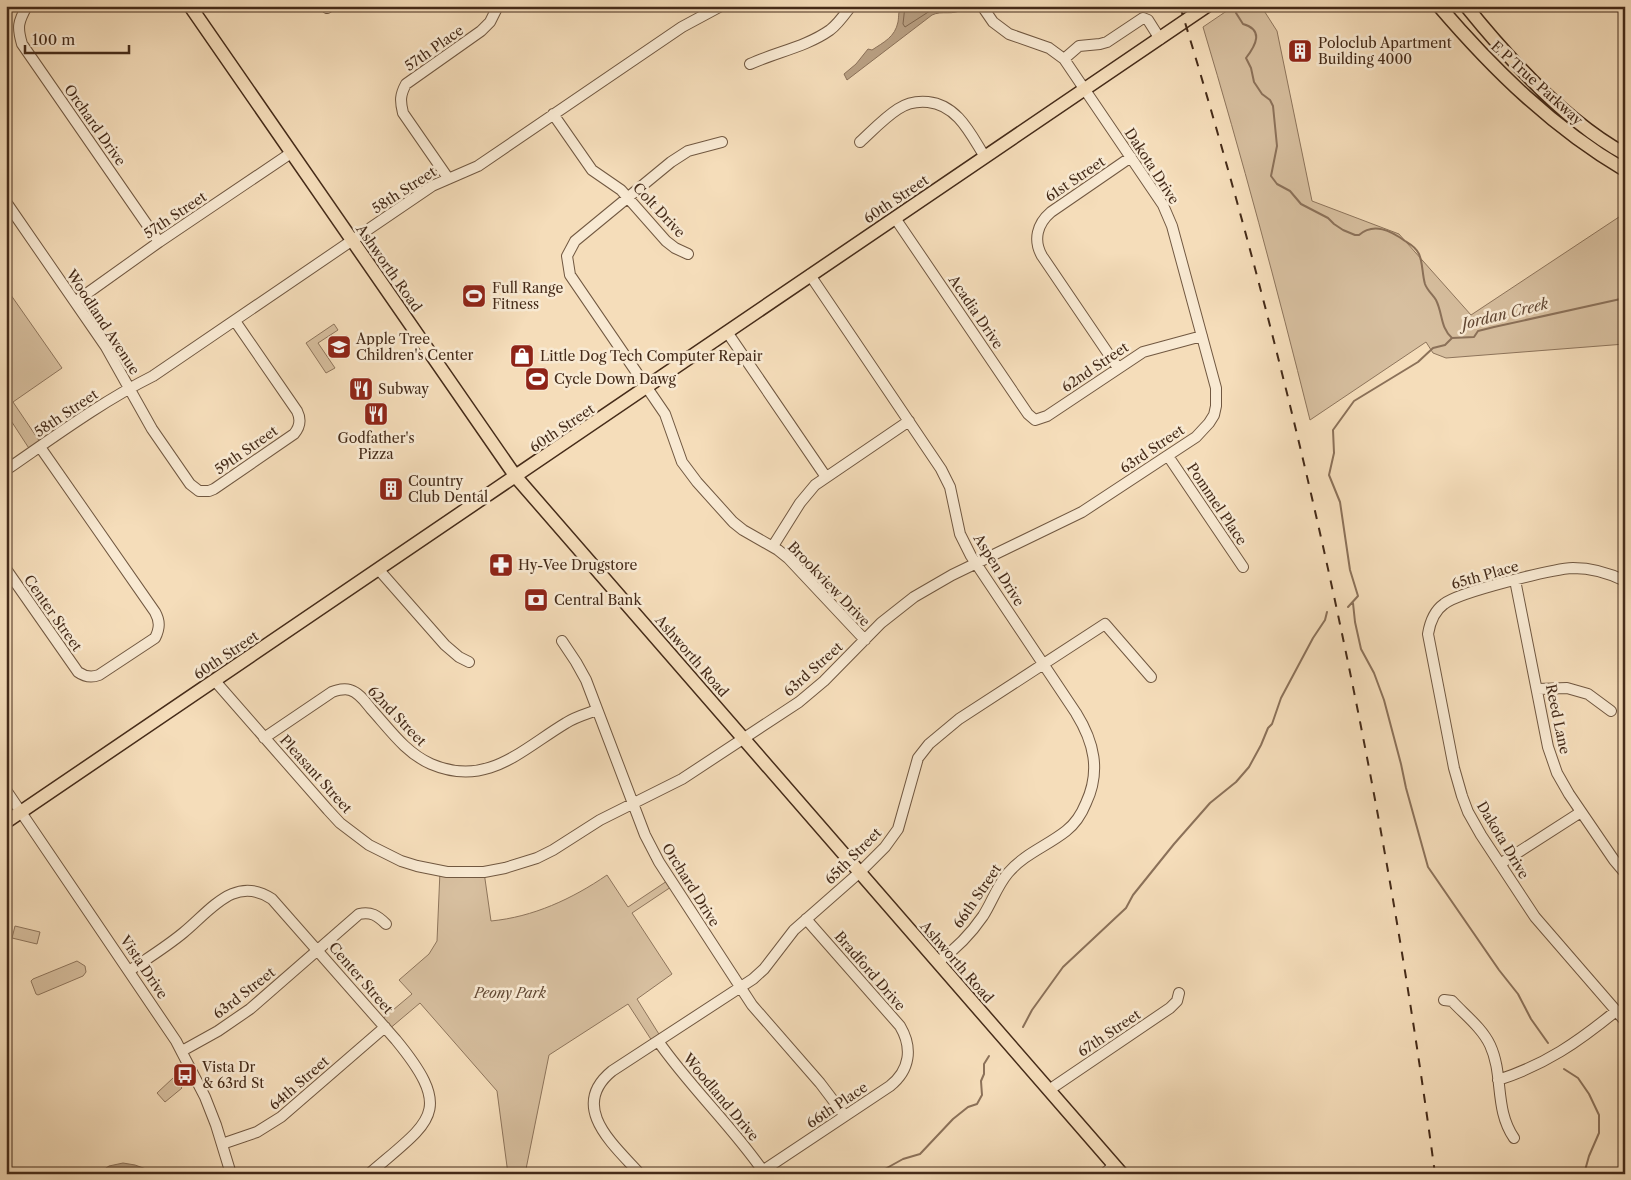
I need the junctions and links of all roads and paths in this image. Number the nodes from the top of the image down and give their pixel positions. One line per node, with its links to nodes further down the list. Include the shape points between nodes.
1 (27, 6): 26 (street, Orchard Drive, via 19,20 22,44)
2 (190, 6): 17 (main road, Ashworth Road)
3 (498, 6): 22 (street, 57th Place, via 481,31 404,88 400,102 403,113)
4 (721, 6): 14 (street, 58th Street, via 682,27)
5 (851, 6): 12 (street, via 831,30 801,46)
6 (982, 6): 11 (street, Dakota Drive, via 993,22 1009,34 1049,48)
7 (1207, 6): 10 (main road, 60th Street)
8 (1439, 6): 21 (main road, E P True Parkway, via 1475,46 1548,115 1587,147)
9 (1466, 6): 18 (main road, E P True Parkway, via 1510,57 1561,107)
10 (1160, 39): 11 (street, via 1148,20 1143,18 1107,42 1078,46); 13 (main road, 60th Street)
11 (1064, 59): 13 (street, Dakota Drive)
12 (750, 64)
13 (1085, 89): 19 (main road, 60th Street); 20 (street, Dakota Drive)
14 (553, 114): 22 (street, 58th Street, via 478,166); 23 (street, Colt Drive, via 592,170)
15 (722, 142): 23 (street, via 688,151)
16 (860, 142): 19 (street, via 899,108 925,102 943,106 957,116)
17 (292, 153): 26 (street, 57th Street); 27 (main road, Ashworth Road)
18 (1625, 154)
19 (985, 157): 25 (main road, 60th Street)
20 (1131, 158): 33 (street, Dakota Drive, via 1169,215); 34 (street, 61st Street, via 1045,217 1037,238 1042,256)
21 (1625, 170)
22 (448, 178): 27 (street, 58th Street)
23 (629, 197): 28 (street, Colt Drive, via 666,241); 35 (street, Brookview Drive, via 575,241 567,256 570,275)
24 (6, 202): 30 (street, Woodland Avenue)
25 (895, 218): 29 (main road, 60th Street); 37 (street, Acadia Drive)
26 (160, 242): 30 (street, 57th Street)
27 (352, 242): 31 (street, 58th Street); 43 (main road, Ashworth Road)
28 (688, 254)
29 (810, 275): 32 (main road, 60th Street); 38 (street, Aspen Drive)
30 (75, 302): 36 (street, Woodland Avenue)
31 (235, 321): 36 (street, 58th Street, via 153,376); 45 (street, 59th Street, via 297,411 300,421 296,431 209,491 199,491)
32 (727, 332): 35 (main road, 60th Street); 44 (street)
33 (1202, 336): 34 (street, 62nd Street, via 1143,352); 39 (street, Dakota Drive, via 1217,396 1214,415)
34 (1118, 368): 37 (street, 62nd Street, via 1047,416)
35 (646, 386): 43 (main road, 60th Street); 46 (street, Brookview Drive, via 665,414 682,462 697,482 733,522)
36 (129, 388): 40 (street, 58th Street); 45 (street, Woodland Avenue, via 152,429)
37 (1035, 420)
38 (909, 421): 44 (street); 47 (street, Aspen Drive, via 950,487 960,534)
39 (1208, 425): 41 (street, 63rd Street)
40 (40, 447): 42 (street, 58th Street); 49 (street, Center Street, via 155,612 159,625 155,638 99,675 88,677 78,672)
41 (1168, 456): 47 (street, 63rd Street, via 1082,512); 48 (street, Pommel Place)
42 (6, 470)
43 (516, 477): 50 (main road, 60th Street); 64 (main road, Ashworth Road)
44 (826, 477): 46 (street, via 806,495)
45 (190, 484)
46 (773, 546): 54 (street, Brookview Drive)
47 (976, 563): 54 (street, 63rd Street, via 914,597); 57 (street, Aspen Drive)
48 (1243, 567)
49 (6, 569)
50 (379, 570): 56 (street, via 445,645); 59 (main road, 60th Street)
51 (1516, 580): 52 (street, 65th Place, via 1572,568 1587,569); 53 (street, 65th Place, via 1458,596); 60 (street, Reed Lane)
52 (1625, 581)
53 (1437, 611): 71 (street, Dakota Drive, via 1430,625 1429,642 1456,779 1468,812)
54 (864, 640): 64 (street, 63rd Street, via 813,691)
55 (562, 641): 61 (street, Orchard Drive, via 581,670)
56 (469, 662)
57 (1043, 664): 58 (street, 65th Street, via 1105,624); 65 (street, Aspen Drive, via 1086,729); 73 (street, 65th Street, via 959,719 929,744 918,758 898,830)
58 (1151, 677)
59 (214, 681): 63 (street, Pleasant Street); 68 (main road, 60th Street)
60 (1538, 689): 62 (street, via 1567,688 1588,694); 69 (street, Reed Lane, via 1551,756)
61 (597, 710): 63 (street, 62nd Street, via 567,722 504,763 479,770 441,768 421,759 400,742 361,697 344,689 332,692); 67 (street, Orchard Drive)
62 (1611, 711)
63 (264, 738): 72 (street, Pleasant Street, via 340,823 369,845)
64 (744, 739): 67 (street, 63rd Street, via 682,779); 73 (main road, Ashworth Road)
65 (1092, 751): 78 (street, 66th Street, via 1094,779 1083,811 1068,830 1013,867 1002,879 984,915 969,935)
66 (6, 790): 68 (street, Vista Drive)
67 (633, 804): 72 (street, 63rd Street, via 600,820 553,850 521,864 464,873); 80 (street, Orchard Drive, via 651,849)
68 (21, 812): 70 (main road, 60th Street); 79 (street, Vista Drive)
69 (1581, 812): 71 (street); 74 (street, Reed Lane)
70 (6, 822)
71 (1500, 864): 83 (street, Dakota Drive, via 1535,917)
72 (413, 865)
73 (860, 872): 75 (street, 65th Street); 78 (main road, Ashworth Road)
74 (1625, 873)
75 (806, 919): 80 (street, 65th Street, via 764,969); 87 (street, Bradford Drive, via 900,1026)
76 (386, 924): 77 (street, 63rd Street, via 371,913 359,914)
77 (318, 950): 79 (street, Center Street, via 278,904 264,894 249,890 232,893 220,900 181,934); 85 (street, Center Street); 88 (street, 63rd Street, via 235,1020)
78 (938, 962): 90 (main road, Ashworth Road)
79 (130, 971): 88 (street, Vista Drive)
80 (741, 988): 86 (street, 65th Street); 91 (street, Orchard Drive)
81 (1179, 993): 90 (street, 67th Street, via 1170,1008)
82 (1444, 1000): 89 (street, via 1452,1001 1485,1036 1493,1054)
83 (1616, 1011): 84 (street, Dakota Drive); 89 (street, via 1565,1050)
84 (1625, 1021)
85 (385, 1027): 93 (street, 64th Street, via 281,1117 258,1132); 97 (street, Center Street, via 428,1085 431,1102 427,1119 417,1132)
86 (658, 1041): 95 (street, Woodland Drive, via 738,1138); 98 (street, 65th Street, via 612,1071 601,1082 594,1098 597,1122)
87 (908, 1043): 91 (street, 66th Place, via 906,1066 897,1080)
88 (182, 1051): 93 (street, Vista Drive, via 205,1097)
89 (1498, 1080): 92 (street, via 1503,1114)
90 (1049, 1090): 94 (main road, Ashworth Road)
91 (845, 1116): 95 (street, 66th Place)
92 (1514, 1138)
93 (222, 1144): 96 (street, Vista Drive)
94 (1113, 1171)
95 (761, 1172)
96 (231, 1174)
97 (370, 1174)
98 (640, 1174)

